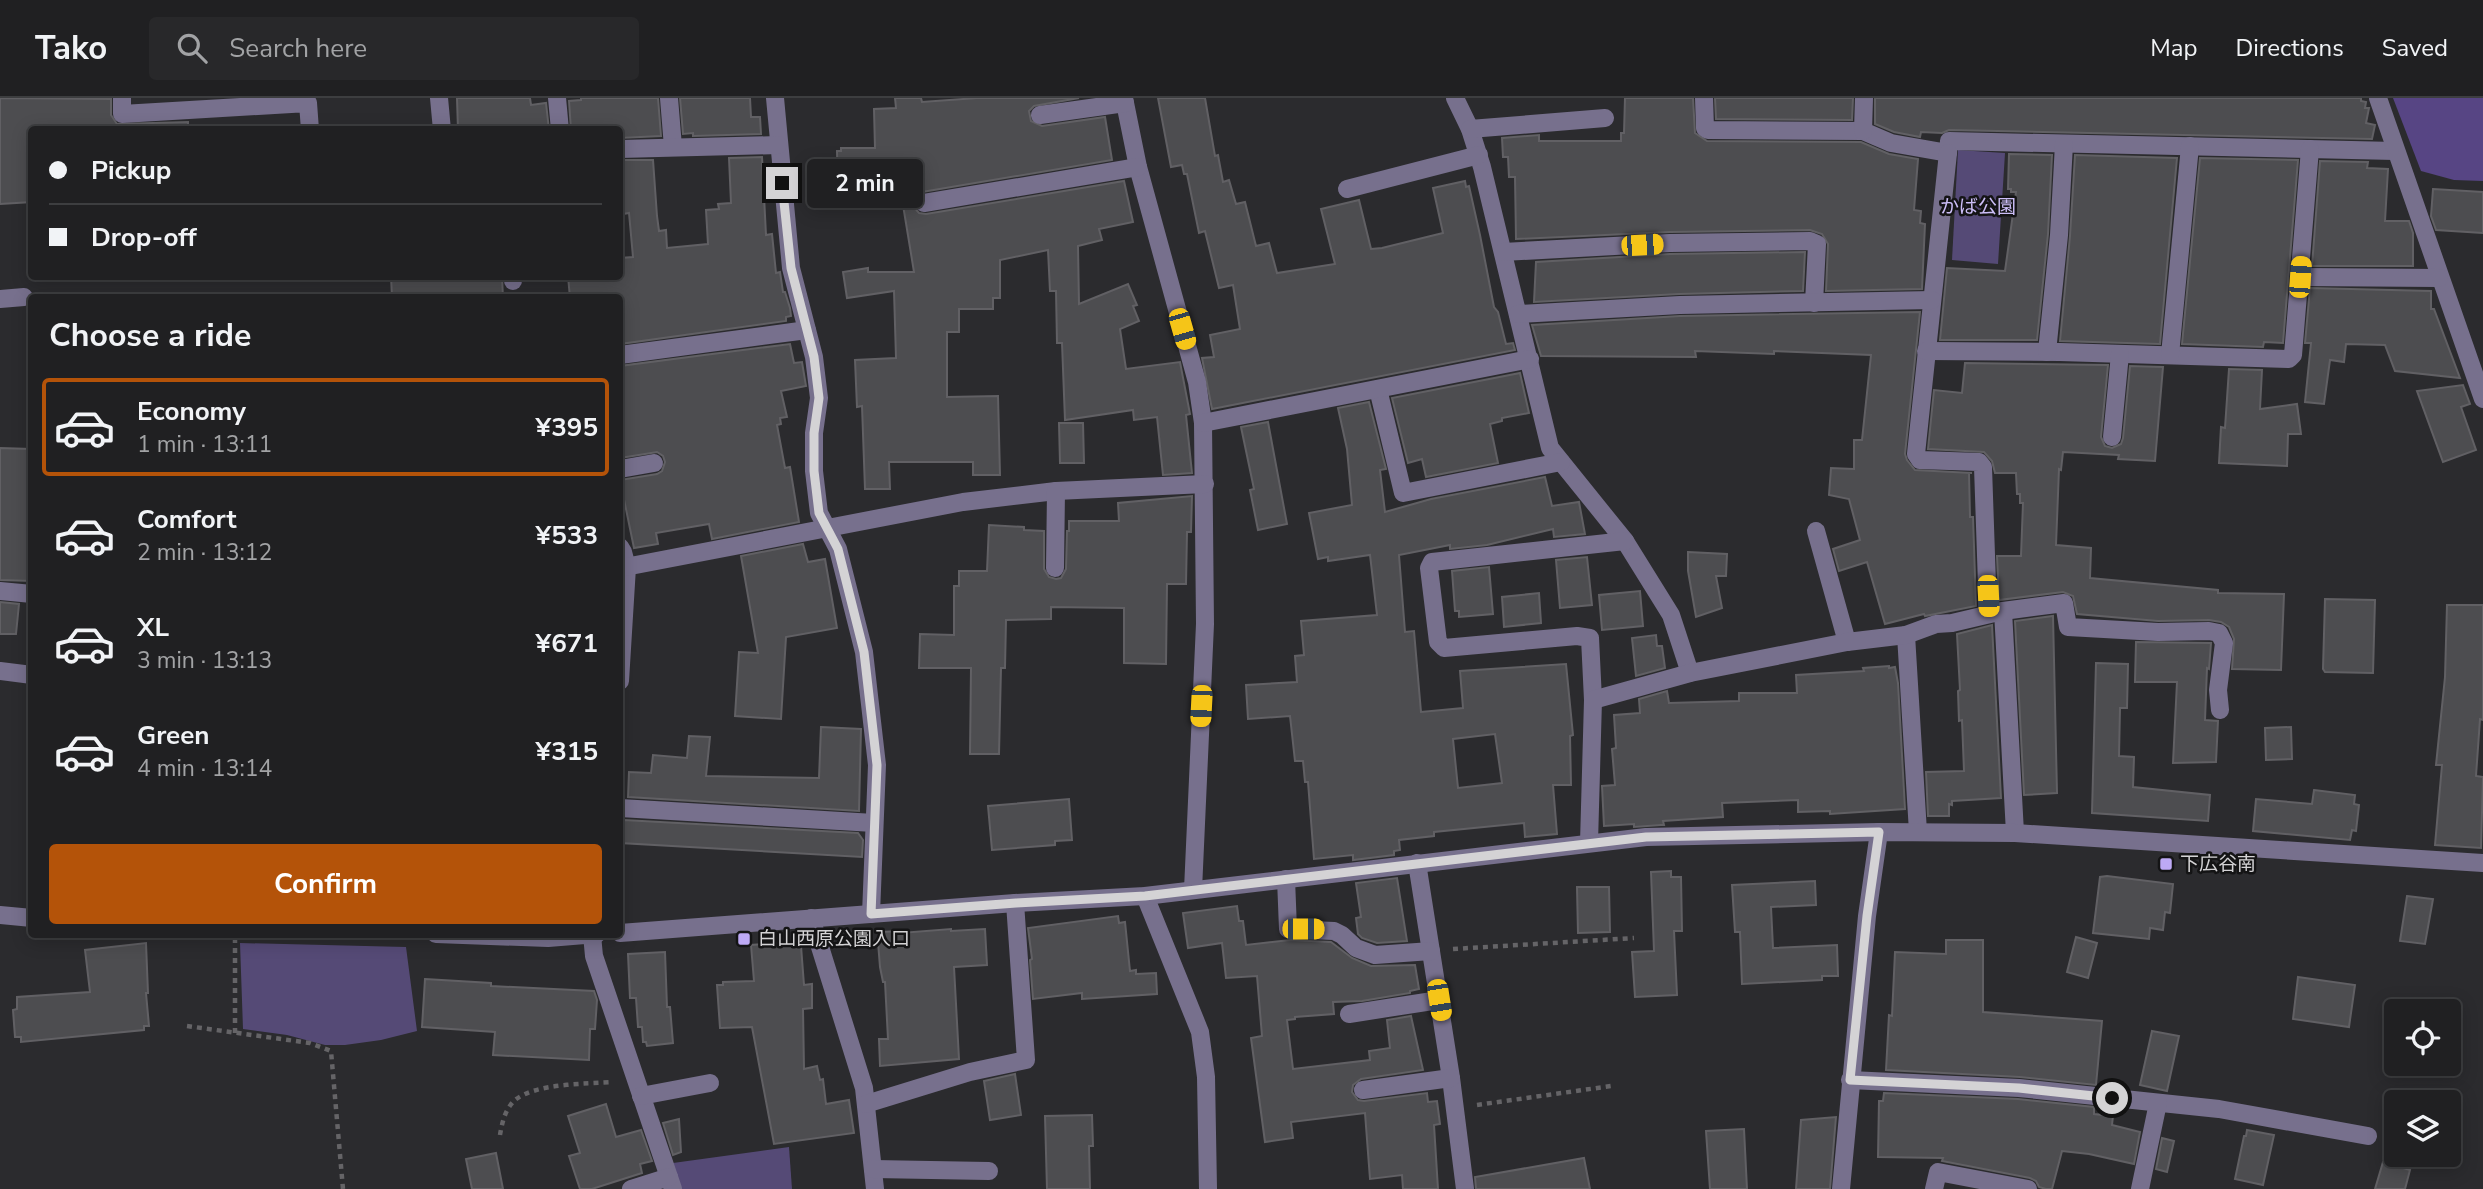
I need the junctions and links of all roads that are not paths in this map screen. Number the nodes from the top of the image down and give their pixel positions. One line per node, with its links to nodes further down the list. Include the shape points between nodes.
1 (122, 98): 13 (street, via 122,114 308,103)
2 (439, 98): 14 (street)
3 (557, 98): 15 (street)
4 (668, 98): 21 (street)
5 (775, 98): 19 (street)
6 (1455, 98): 16 (street)
7 (1704, 98): 17 (street, via 1708,130)
8 (1864, 98): 17 (street)
9 (2378, 98): 24 (street)
10 (1124, 100): 11 (street); 27 (street)
11 (1040, 115)
12 (1605, 118): 16 (street)
13 (310, 126)
14 (442, 126)
15 (560, 126)
16 (1470, 128): 26 (street)
17 (1863, 131): 25 (street, via 1891,143)
18 (2064, 144): 20 (street); 25 (street, via 1949,141); 40 (street)
19 (778, 145): 21 (street); 38 (street, via 791,268)
20 (2190, 146): 23 (street); 43 (street)
21 (673, 147): 22 (street)
22 (623, 149)
23 (2310, 149): 24 (street); 31 (street)
24 (2395, 151): 32 (street)
25 (1948, 153): 35 (street)
26 (1479, 155): 28 (street); 30 (street)
27 (1138, 167): 29 (street); 47 (street, via 1197,382)
28 (1347, 189)
29 (924, 203)
30 (1503, 252): 36 (street, via 1810,241 1817,244); 37 (street)
31 (2300, 277): 32 (street); 43 (street, via 2289,359)
32 (2439, 278): 46 (street)
33 (23, 297): 34 (street)
34 (0, 299)
35 (1932, 300): 36 (street); 39 (street)
36 (1814, 303): 37 (street)
37 (1518, 314): 44 (street)
38 (807, 330): 42 (street); 54 (street, via 819,398 814,471 819,513)
39 (1926, 351): 40 (street); 61 (street, via 1916,454 1920,460 1979,462 1983,467)
40 (2047, 352): 41 (street)
41 (2120, 354): 43 (street); 48 (street)
42 (623, 355)
43 (2170, 355)
44 (1530, 359): 45 (street); 50 (street, via 1550,448)
45 (1378, 389): 47 (street); 50 (street, via 1403,493)
46 (2483, 399)
47 (1203, 423): 52 (street)
48 (2112, 437)
49 (654, 463): 51 (street)
50 (1561, 463): 56 (street)
51 (623, 468)
52 (1205, 484): 53 (street); 78 (street, via 1205,624)
53 (1056, 491): 54 (street, via 963,502); 58 (street)
54 (826, 528): 57 (street); 70 (street, via 838,549 864,652 877,765)
55 (1816, 531): 63 (street)
56 (1625, 541): 65 (street, via 1671,615); 67 (street, via 1432,562 1429,568 1438,642 1444,648 1590,638)
57 (623, 568)
58 (1055, 568)
59 (0, 592): 60 (street)
60 (28, 594)
61 (1996, 612): 62 (street); 68 (street, via 2064,603 2068,626 2078,629 2218,634 2224,643); 73 (street)
62 (1906, 635): 63 (street); 72 (street)
63 (1847, 642): 65 (street)
64 (0, 671): 66 (street)
65 (1690, 673): 67 (street)
66 (28, 675)
67 (1593, 700): 74 (street)
68 (2220, 710)
69 (623, 808): 70 (street)
70 (874, 823): 81 (street)
71 (1879, 832): 72 (street); 74 (street, via 1646,837); 91 (street)
72 (1918, 832): 73 (street)
73 (2015, 833): 76 (street)
74 (1589, 844): 75 (street)
75 (1417, 863): 77 (street); 87 (street)
76 (2483, 863)
77 (1286, 879): 78 (street); 87 (street, via 1288,929 1334,931 1356,948 1375,955)
78 (1193, 890): 79 (street)
79 (1145, 896): 80 (street); 103 (street, via 1200,1032 1206,1077)
80 (1016, 903): 81 (street); 96 (street, via 1026,1060)
81 (871, 914): 84 (street)
82 (0, 915): 83 (street)
83 (28, 918)
84 (811, 918): 85 (street); 96 (street)
85 (623, 933)
86 (592, 938): 93 (street, via 594,956)
87 (1431, 951): 88 (street)
88 (1439, 1000): 89 (street); 90 (street)
89 (1349, 1014)
90 (1451, 1078): 94 (street); 104 (street)
91 (1850, 1080): 95 (street, via 2019,1088); 105 (street)
92 (710, 1083): 93 (street)
93 (638, 1087): 100 (street)
94 (1363, 1090)
95 (2158, 1103): 97 (street, via 2219,1108); 108 (street)
96 (866, 1104): 98 (street)
97 (2368, 1136)
98 (873, 1169): 99 (street); 102 (street)
99 (989, 1171)
100 (671, 1183): 101 (street)
101 (631, 1189)
102 (875, 1189)
103 (1208, 1189)
104 (1465, 1189)
105 (1841, 1189)
106 (1934, 1189): 107 (street, via 1938,1172)
107 (2028, 1189)
108 (2140, 1189)

